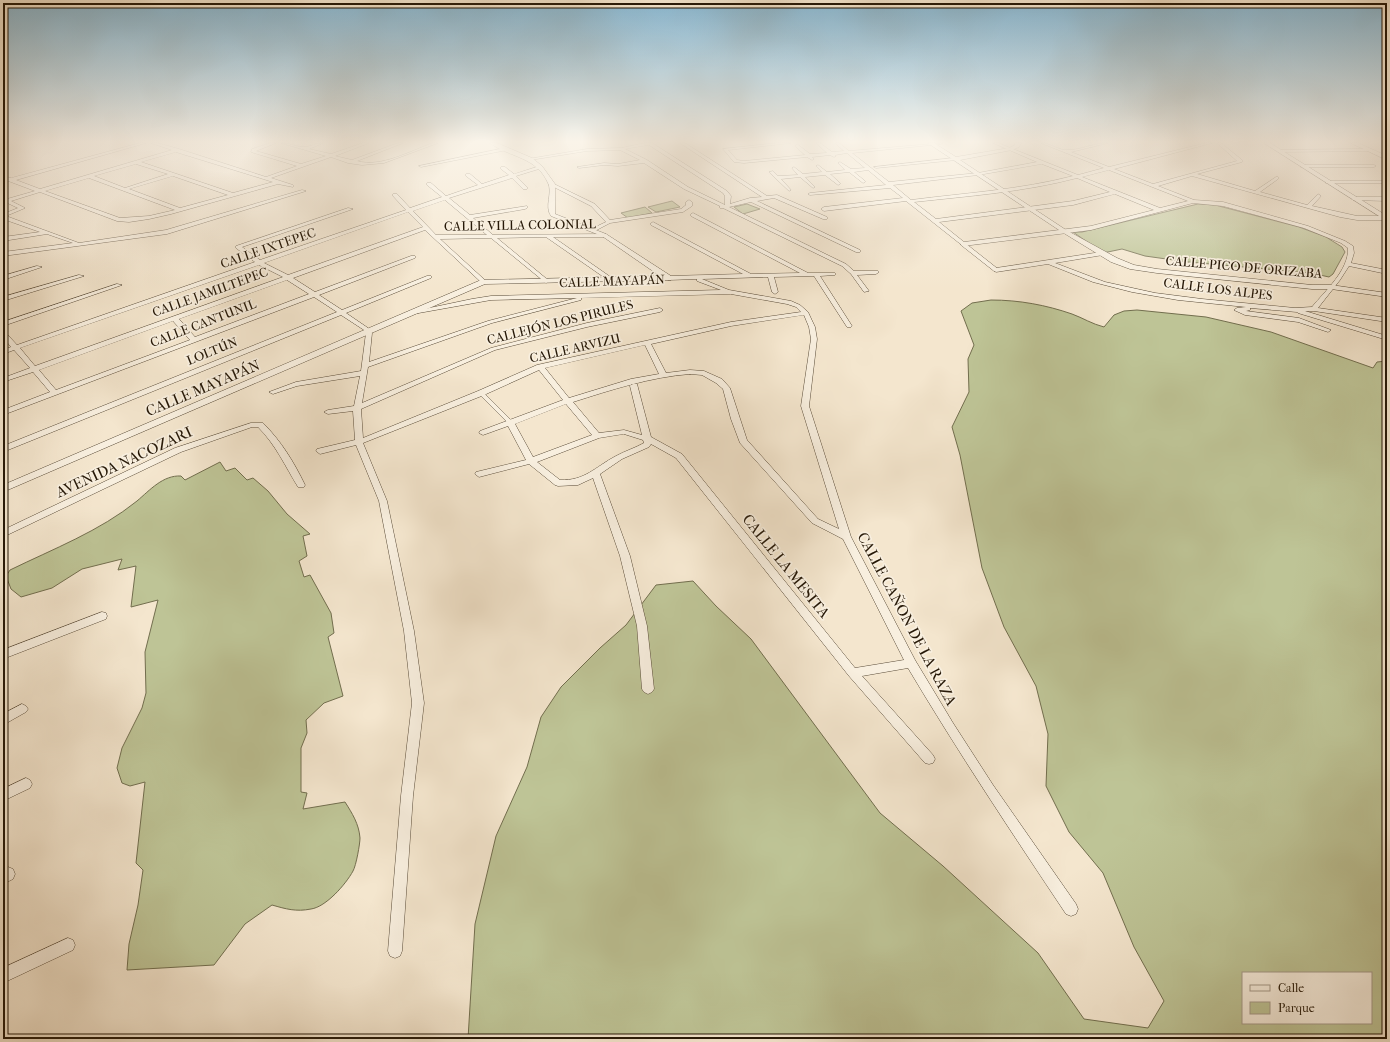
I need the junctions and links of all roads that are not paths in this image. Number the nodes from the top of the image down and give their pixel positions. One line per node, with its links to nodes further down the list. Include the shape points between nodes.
1 (37, 192): 31 (street)
2 (41, 192): 42 (street, via 119,220 142,219)
3 (132, 192): 42 (street)
4 (223, 192): 24 (street)
5 (245, 192): 24 (street)
6 (302, 192): 62 (street, via 166,232)
7 (439, 192): 28 (street)
8 (466, 192): 28 (street, CALLE IXTEPEC)
9 (552, 192): 54 (street, via 553,215)
10 (567, 192): 51 (street, via 593,205)
11 (694, 192): 36 (street)
12 (724, 192): 36 (street, via 728,196)
13 (757, 192): 27 (street)
14 (831, 192): 23 (street)
15 (898, 192): 33 (street)
16 (997, 192): 33 (street)
17 (1005, 192): 41 (street, CALLE PICO DE ORIZABA)
18 (1115, 192): 41 (street, via 1073,203); 44 (street)
19 (1169, 192): 34 (street)
20 (1251, 192): 22 (street)
21 (1344, 192): 29 (street)
22 (1256, 193): 38 (street)
23 (810, 194)
24 (233, 195): 42 (street)
25 (395, 195): 43 (street)
26 (1318, 196): 38 (street)
27 (765, 197): 32 (street); 48 (street, via 775,196)
28 (447, 198): 43 (street, CALLE IXTEPEC); 47 (street)
29 (1356, 199): 30 (street); 49 (street)
30 (1387, 199)
31 (5, 200): 46 (street, via 22,208)
32 (750, 200): 36 (street); 64 (street)
33 (909, 200): 40 (street); 50 (street)
34 (1193, 201): 44 (street); 70 (street, via 1223,204 1306,227 1351,247)
35 (689, 202): 51 (street, via 689,206 683,210)
36 (724, 206): 75 (street, via 844,265)
37 (524, 207): 47 (street)
38 (1308, 207): 49 (street, via 1357,218)
39 (350, 209): 68 (street, via 238,247)
40 (824, 209)
41 (1030, 209): 50 (street); 55 (street, CALLE PICO DE ORIZABA)
42 (180, 210)
43 (410, 210): 53 (street); 68 (street, CALLE IXTEPEC)
44 (1160, 210): 55 (street, via 1091,228)
45 (693, 215): 76 (street)
46 (3, 216): 56 (street)
47 (470, 217): 58 (street)
48 (825, 218)
49 (1386, 219)
50 (935, 221): 63 (street)
51 (609, 222): 54 (street)
52 (653, 224): 81 (street)
53 (426, 228): 60 (street); 82 (street, CALLE JAMILTEPEC)
54 (593, 230): 57 (street)
55 (1064, 231): 63 (street); 66 (street, CALLE PICO DE ORIZABA)
56 (46, 233): 61 (street); 62 (street)
57 (604, 235): 59 (street, CALLE VILLA COLONIAL); 85 (street)
58 (492, 236): 59 (street, CALLE VILLA COLONIAL); 60 (street, CALLE VILLA COLONIAL); 88 (street)
59 (548, 236): 87 (street)
60 (435, 237): 89 (street)
61 (3, 239)
62 (80, 244): 65 (street)
63 (963, 244): 72 (street)
64 (858, 251)
65 (3, 254)
66 (1102, 254): 69 (street); 91 (street, CALLE PICO DE ORIZABA, via 1133,267)
67 (413, 257): 95 (street, CALLE CANTUNIL)
68 (260, 263): 82 (street); 115 (street, CALLE IXTEPEC)
69 (1050, 263): 72 (street); 101 (street, CALLE LOS ALPES, via 1078,275 1147,293)
70 (1349, 264): 74 (street); 91 (street)
71 (39, 268): 84 (street)
72 (996, 270)
73 (876, 272): 75 (street)
74 (1387, 272)
75 (853, 273): 92 (street)
76 (807, 274): 77 (street); 79 (street)
77 (816, 274): 78 (street); 108 (street)
78 (833, 274)
79 (770, 275): 81 (street); 94 (street)
80 (81, 276): 98 (street)
81 (749, 276): 86 (street)
82 (286, 277): 95 (street); 105 (street, CALLE JAMILTEPEC)
83 (429, 277): 102 (street, LOLTÚN)
84 (3, 278)
85 (668, 278): 86 (street); 87 (street)
86 (694, 278): 93 (street)
87 (610, 279): 88 (street)
88 (546, 281): 89 (street)
89 (484, 282): 103 (street, CALLE MAYAPÁN)
90 (119, 286): 107 (street)
91 (1331, 287): 97 (street, CALLE PICO DE ORIZABA); 99 (street)
92 (866, 291)
93 (731, 292): 96 (street, CALLE MAYAPÁN); 104 (street, CALLE MAYAPÁN, via 789,302)
94 (775, 292)
95 (312, 294): 102 (street); 113 (street, CALLE CANTUNIL)
96 (596, 294): 103 (street, CALLE MAYAPÁN, via 480,299); 119 (street, via 490,322)
97 (1387, 295)
98 (3, 299)
99 (1314, 309): 101 (street, CALLE LOS ALPES); 106 (street, CALLE LOS ALPES)
100 (660, 310): 127 (street, CALLEJÓN LOS PIRULES, via 493,349)
101 (1295, 310): 109 (street, via 1237,310 1299,320); 112 (street)
102 (341, 312): 111 (street); 135 (street, LOLTÚN)
103 (415, 313): 111 (street, CALLE MAYAPÁN)
104 (806, 313): 114 (street, CALLE ARVIZU, via 731,324); 143 (street, CALLE CAÑON DE LA RAZA, via 814,338 805,406)
105 (174, 318): 113 (street); 118 (street, CALLE JAMILTEPEC)
106 (1387, 320)
107 (3, 324)
108 (849, 326)
109 (1328, 330)
110 (3, 332): 115 (street)
111 (369, 333): 119 (street); 141 (street, CALLE MAYAPÁN)
112 (1387, 338)
113 (194, 340): 124 (street, CALLE CANTUNIL)
114 (648, 344): 117 (street, CALLE ARVIZU); 120 (street)
115 (15, 348): 116 (street, CALLE IXTEPEC); 118 (street)
116 (3, 352)
117 (540, 367): 125 (street, CALLE ARVIZU); 126 (street)
118 (35, 368): 121 (street, CALLE JAMILTEPEC); 124 (street)
119 (365, 370): 123 (street, via 296,384); 127 (street)
120 (663, 374): 126 (street, via 602,389); 143 (street, via 698,372 719,380 726,388 744,441 815,521)
121 (3, 380)
122 (634, 386): 133 (street)
123 (273, 392)
124 (55, 393): 129 (street, CALLE CANTUNIL)
125 (480, 393): 130 (street); 134 (street, CALLE ARVIZU)
126 (567, 401): 130 (street); 132 (street)
127 (357, 408): 128 (street); 134 (street)
128 (328, 412)
129 (3, 413)
130 (510, 422): 131 (street); 137 (street)
131 (483, 433)
132 (597, 436): 133 (street, CALLE LA MESITA, via 624,432); 137 (street, CALLE LA MESITA)
133 (648, 438): 139 (street, via 646,445 627,453); 147 (street, CALLE LA MESITA, via 679,456)
134 (359, 442): 136 (street, CALLE ARVIZU); 156 (street, via 383,501 389,526 409,631 418,703 407,796)
135 (3, 448)
136 (320, 451)
137 (532, 461): 138 (street, CALLE LA MESITA); 139 (street, via 558,483 576,483)
138 (480, 474)
139 (596, 474): 148 (street, via 627,563 642,626)
140 (301, 485): 142 (street, AVENIDA NACOZARI, via 290,462 273,437 260,425 251,425 178,450)
141 (3, 489)
142 (3, 534)
143 (846, 537): 146 (street, CALLE CAÑON DE LA RAZA)
144 (102, 616): 145 (street)
145 (3, 655)
146 (911, 663): 147 (street); 154 (street, CALLE CAÑON DE LA RAZA, via 988,789)
147 (853, 673): 151 (street, CALLE LA MESITA)
148 (648, 689)
149 (22, 709): 150 (street)
150 (3, 720)
151 (929, 759)
152 (26, 784): 153 (street)
153 (3, 795)
154 (1072, 909)
155 (68, 945): 157 (street)
156 (395, 951)
157 (3, 976)

